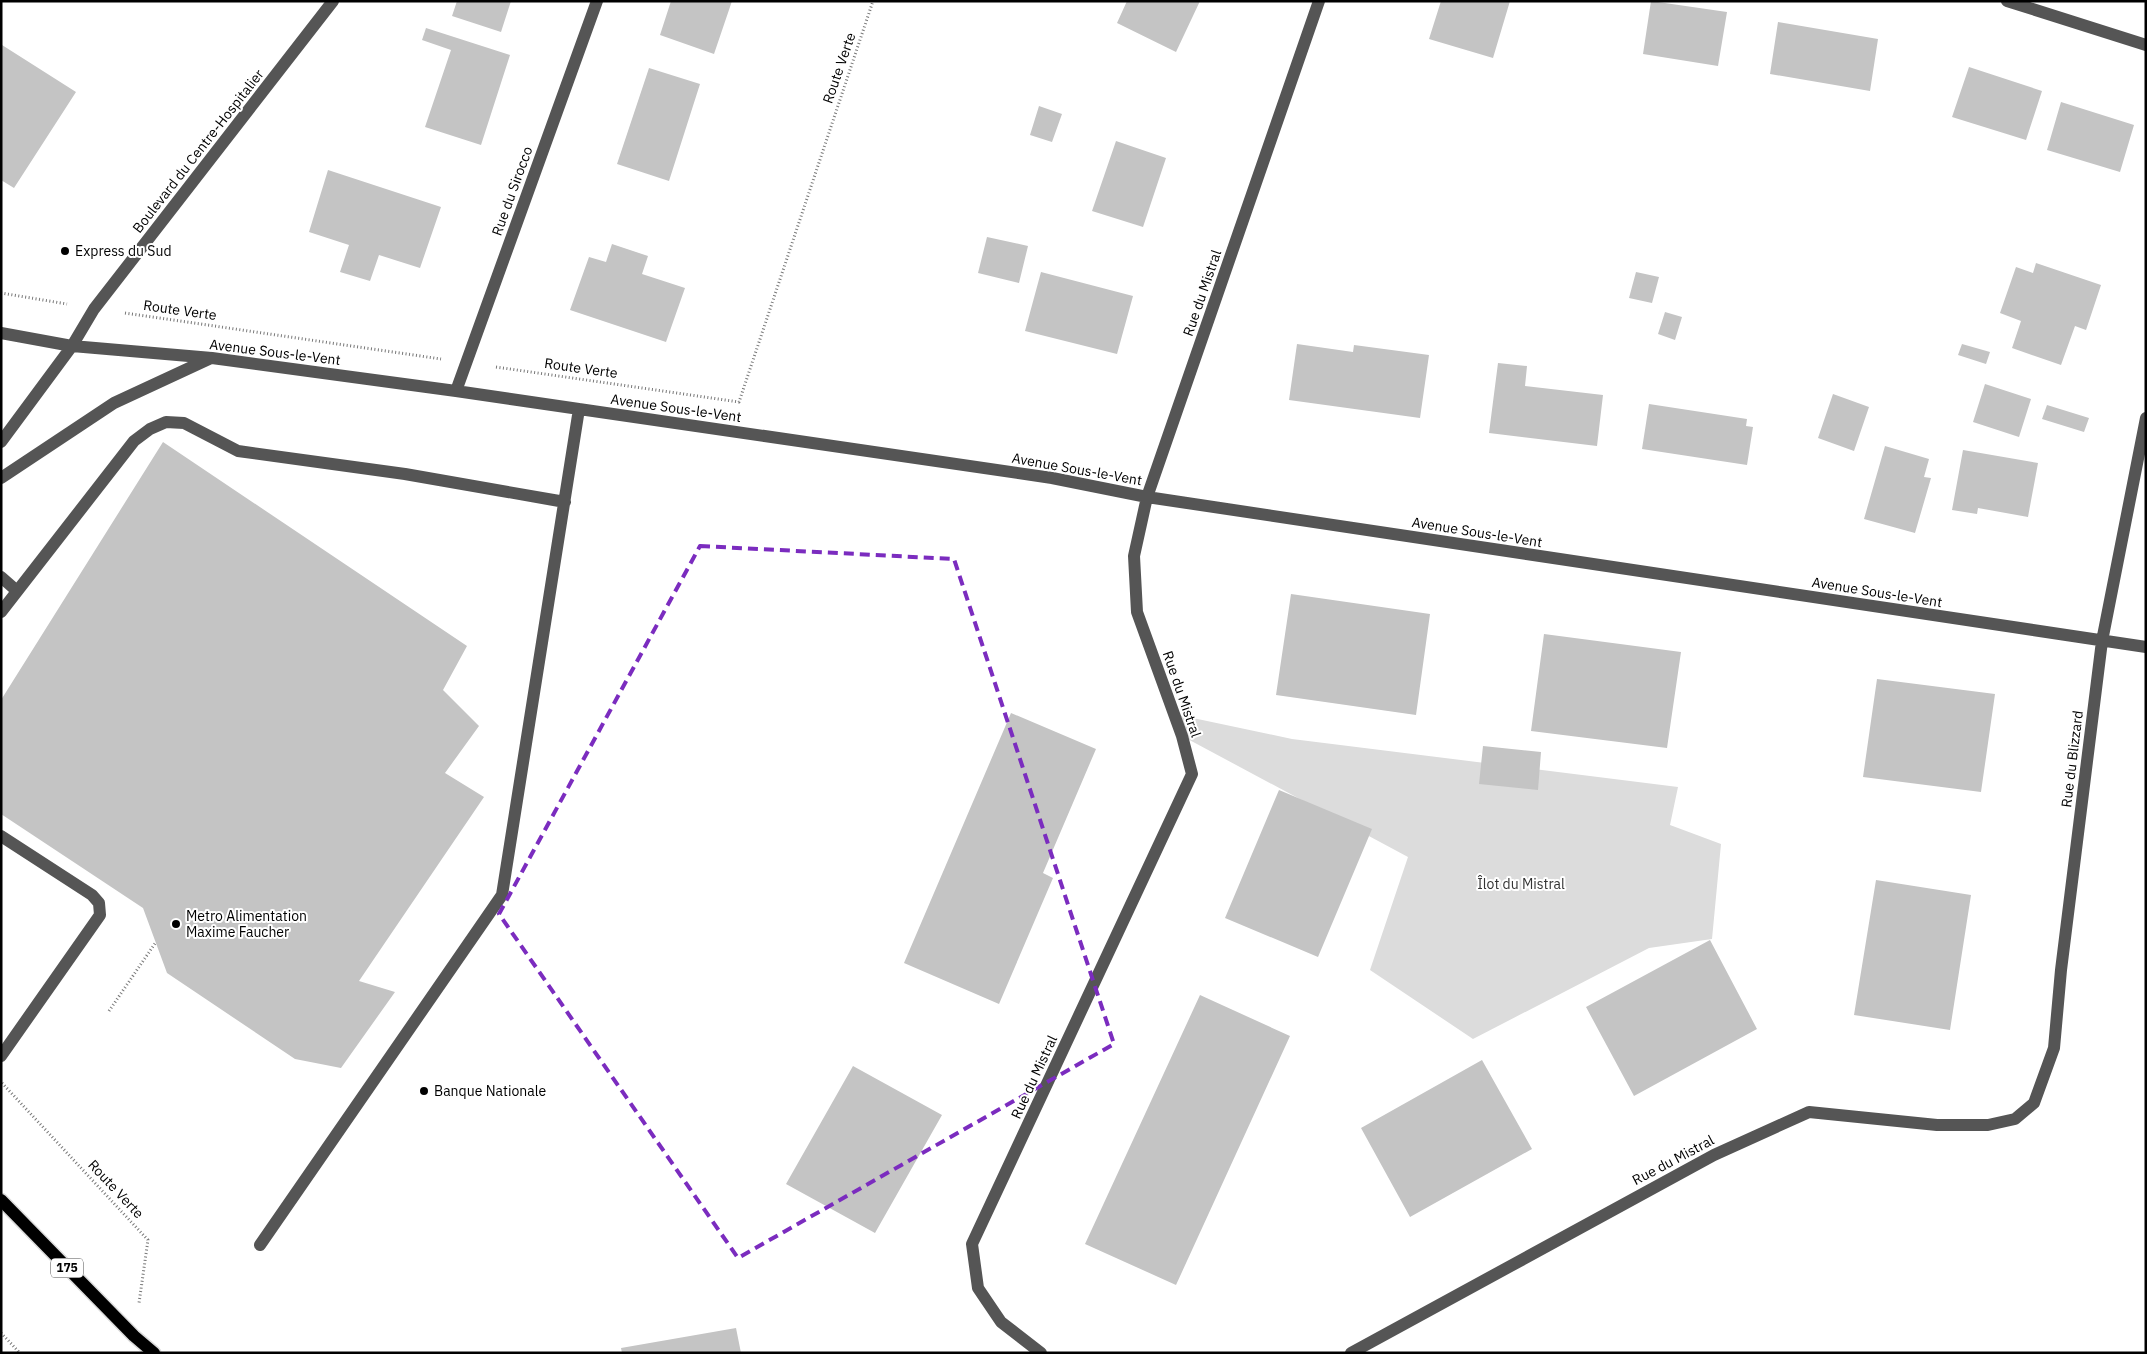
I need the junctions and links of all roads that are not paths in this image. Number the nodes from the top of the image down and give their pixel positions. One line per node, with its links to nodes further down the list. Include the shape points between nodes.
1 (333, 1): 7 (street, Boulevard du Centre-Hospitalier, via 94,309)
2 (597, 1): 9 (street, Rue du Sirocco)
3 (1319, 1): 14 (street, Rue du Mistral)
4 (2007, 1): 5 (street)
5 (2146, 45)
6 (1, 333): 7 (street, Avenue Sous-le-Vent)
7 (72, 346): 8 (street, Avenue Sous-le-Vent); 12 (street, Boulevard du Centre-Hospitalier)
8 (212, 358): 9 (street, Avenue Sous-le-Vent); 13 (street, via 114,403)
9 (456, 391): 10 (street, Avenue Sous-le-Vent)
10 (579, 409): 14 (street, Avenue Sous-le-Vent, via 1052,478); 15 (street)
11 (2146, 418): 19 (street, Rue du Blizzard)
12 (1, 442)
13 (1, 478)
14 (1147, 497): 19 (street, Avenue Sous-le-Vent); 27 (street, Rue du Mistral, via 1134,556 1137,612 1192,774 972,1244 978,1288 1001,1322)
15 (565, 502): 17 (street, via 406,474 238,451 184,423 166,422 134,441); 25 (street, via 502,895)
16 (1, 577): 17 (street)
17 (17, 591): 18 (street)
18 (1, 612)
19 (2102, 641): 20 (street, Avenue Sous-le-Vent); 23 (street, Rue du Blizzard, via 2054,1048)
20 (2146, 647)
21 (1, 836): 22 (street, via 92,895 99,903 100,915)
22 (1, 1056)
23 (2034, 1103): 28 (street, Rue du Mistral, via 2015,1119 1988,1125 1937,1125 1810,1112 1714,1155)
24 (1, 1200): 26 (main road, 175)
25 (260, 1245)
26 (154, 1353)
27 (1041, 1353)
28 (1351, 1353)

